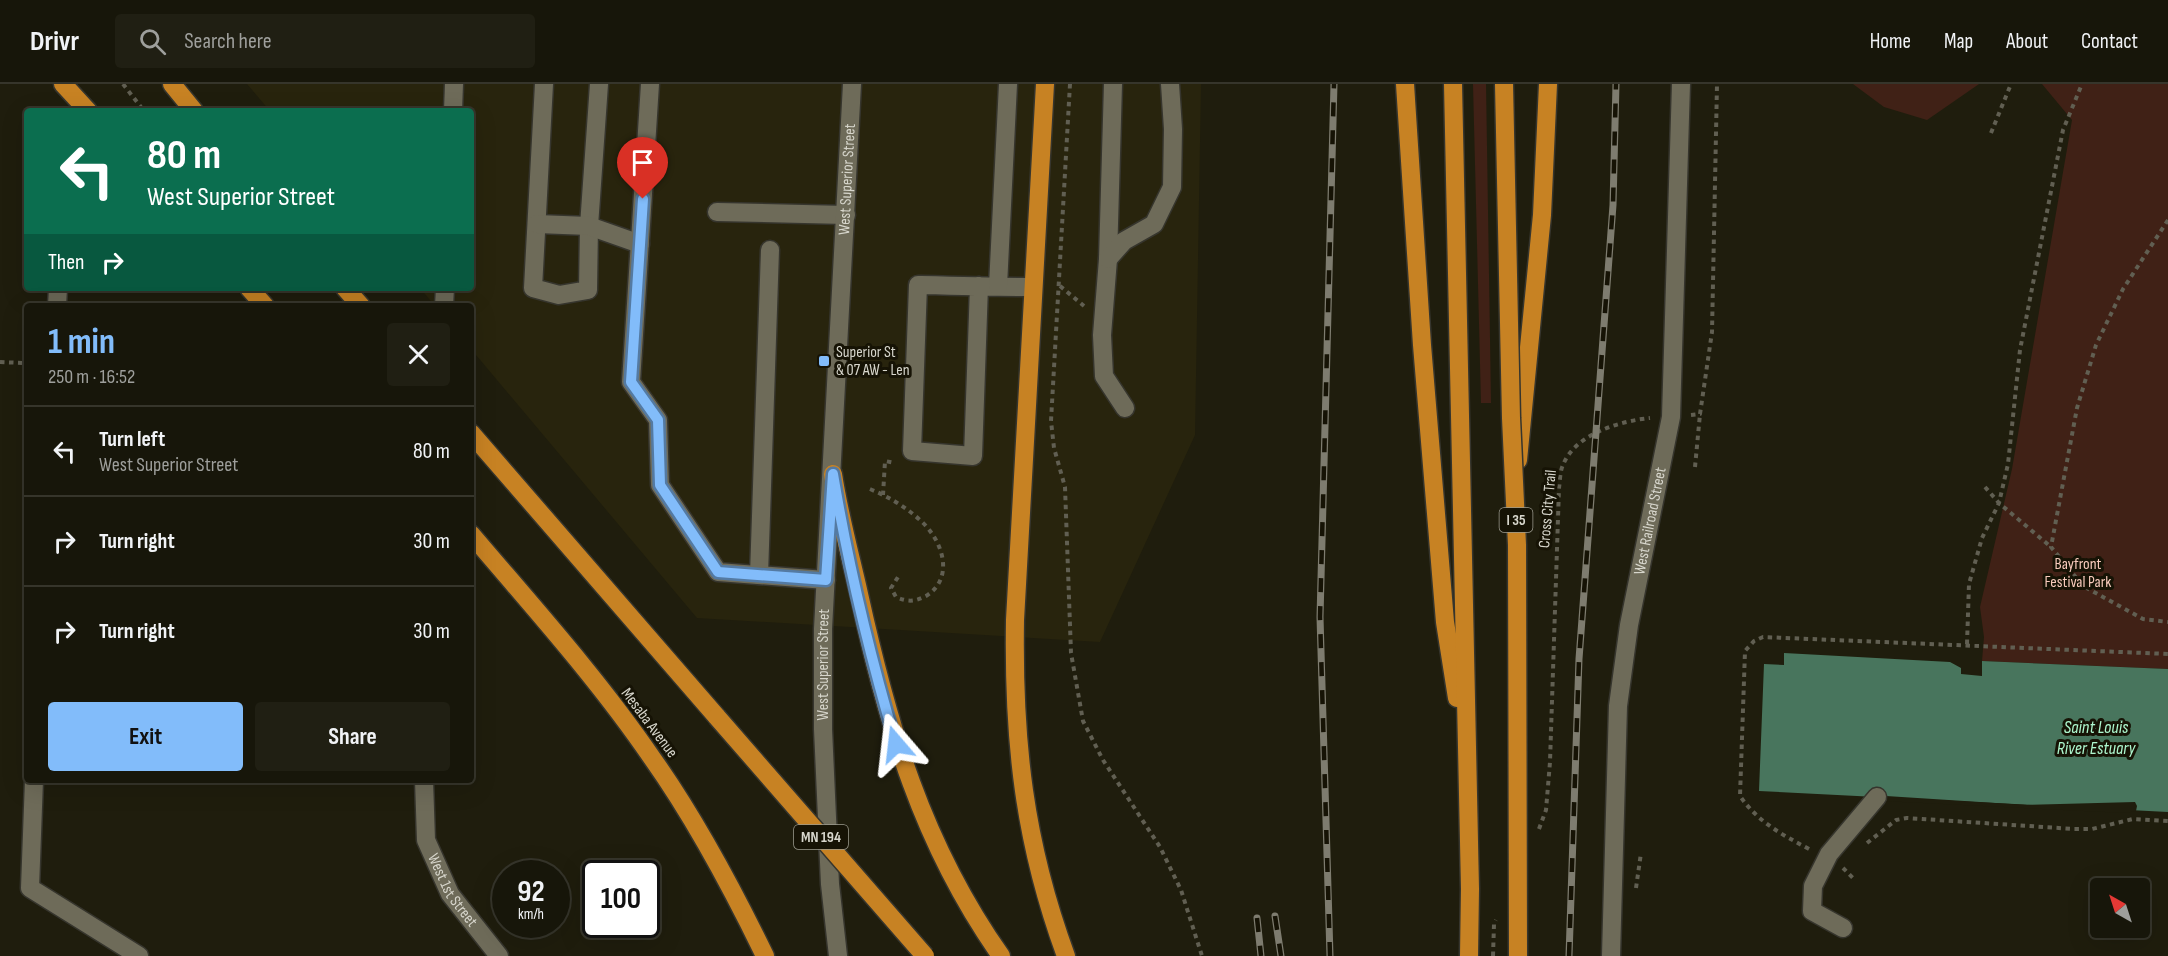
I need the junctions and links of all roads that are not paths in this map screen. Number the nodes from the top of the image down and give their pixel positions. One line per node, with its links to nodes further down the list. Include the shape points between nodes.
1 (63, 84): 17 (highway)
2 (172, 84): 18 (highway)
3 (454, 84): 19 (street)
4 (544, 84): 22 (street)
5 (599, 84): 23 (street)
6 (650, 84): 24 (street)
7 (852, 84): 21 (street, West Superior Street)
8 (1008, 84): 27 (street)
9 (1045, 84): 28 (highway)
10 (1113, 84): 26 (street)
11 (1170, 84): 26 (street, via 1172,187 1154,224 1124,241)
12 (1405, 84): 38 (highway, via 1445,622)
13 (1453, 84): 38 (highway)
14 (1504, 84): 34 (highway, I 35, bridge)
15 (1548, 84): 34 (highway, bridge, via 1542,227)
16 (1681, 84): 52 (street, West Railroad Street, via 1671,417 1629,626 1618,706)
17 (81, 108)
18 (192, 108)
19 (453, 108)
20 (717, 212): 21 (street)
21 (846, 215): 33 (street, West Superior Street)
22 (537, 224): 23 (street); 23 (street, via 532,288 559,295 588,290)
23 (589, 226): 24 (street)
24 (640, 244): 36 (street, via 631,382 658,420 660,485 718,572)
25 (770, 250): 36 (street)
26 (1108, 260): 31 (street, via 1104,375)
27 (988, 286): 27 (street, via 918,285 912,451 973,456); 28 (street)
28 (1033, 287): 49 (highway, via 1014,693 1017,750 1035,861)
29 (252, 291): 30 (highway)
30 (262, 303)
31 (1125, 408)
32 (474, 436): 47 (highway, MN 194, bridge)
33 (833, 474): 37 (street, West Superior Street); 48 (highway, via 869,643 896,744 940,855)
34 (1515, 491): 51 (highway, I 35, bridge)
35 (474, 538): 45 (highway, Mesaba Avenue, via 655,761 727,877)
36 (759, 575): 37 (street)
37 (826, 580): 46 (street, West Superior Street, via 823,729 830,884)
38 (1466, 747): 50 (highway)
39 (34, 783): 43 (street, via 30,888)
40 (424, 783): 44 (street, West 1st Street, via 426,840 450,894)
41 (1877, 797): 42 (street, via 1829,854 1813,886 1812,910)
42 (1844, 928)
43 (139, 956)
44 (499, 956)
45 (765, 956)
46 (838, 956)
47 (925, 956)
48 (1001, 956)
49 (1066, 956)
50 (1469, 956)
51 (1518, 956)
52 (1611, 956)

